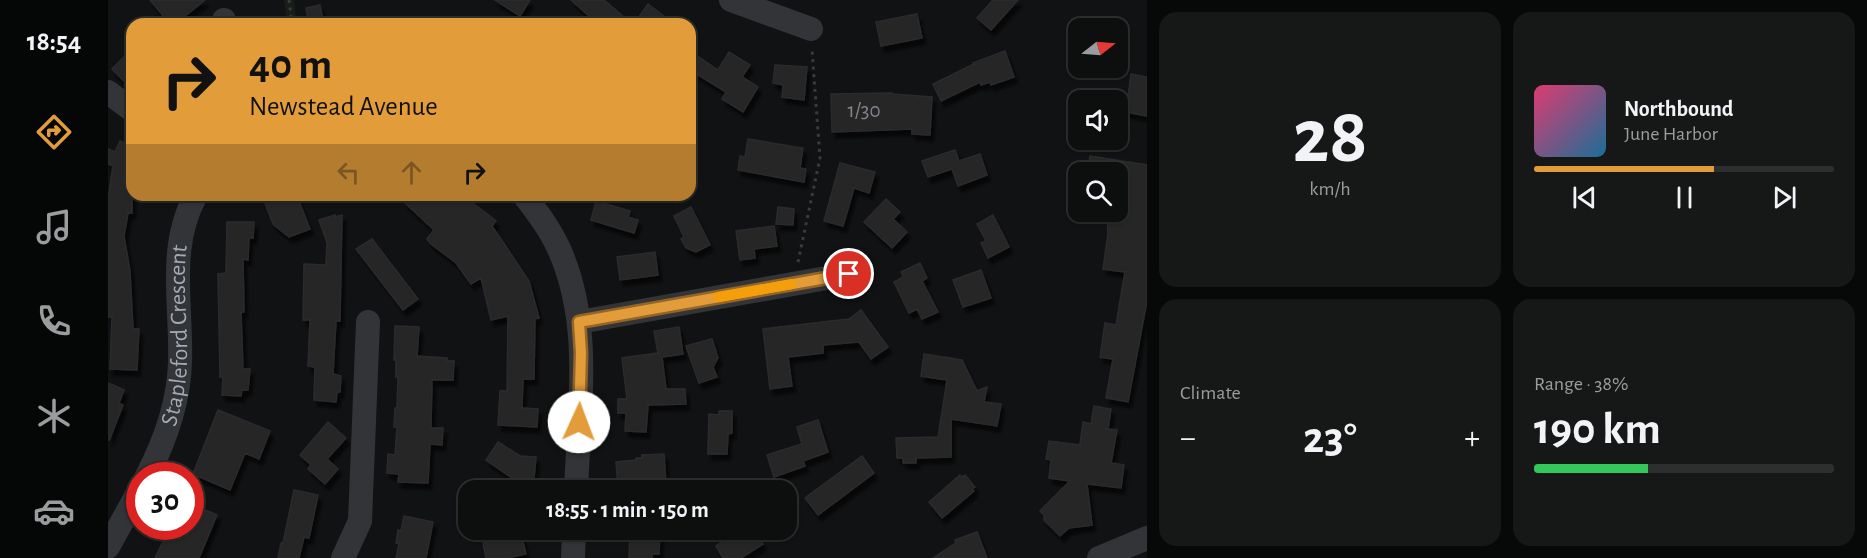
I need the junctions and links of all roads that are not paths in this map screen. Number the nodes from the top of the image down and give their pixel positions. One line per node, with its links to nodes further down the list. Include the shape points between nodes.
1 (731, 0): 2 (street)
2 (811, 29)
3 (108, 92): 4 (street)
4 (126, 106)
5 (193, 201): 10 (street, Stapleford Crescent, via 180,241 178,387)
6 (528, 201): 9 (street, via 559,248)
7 (849, 274): 9 (street)
8 (368, 322): 16 (street, via 360,521)
9 (579, 322): 11 (street)
10 (154, 462)
11 (576, 480)
12 (126, 514): 15 (street)
13 (1147, 538): 18 (street)
14 (574, 540): 17 (street)
15 (108, 547)
16 (344, 558)
17 (573, 558)
18 (1100, 558)

